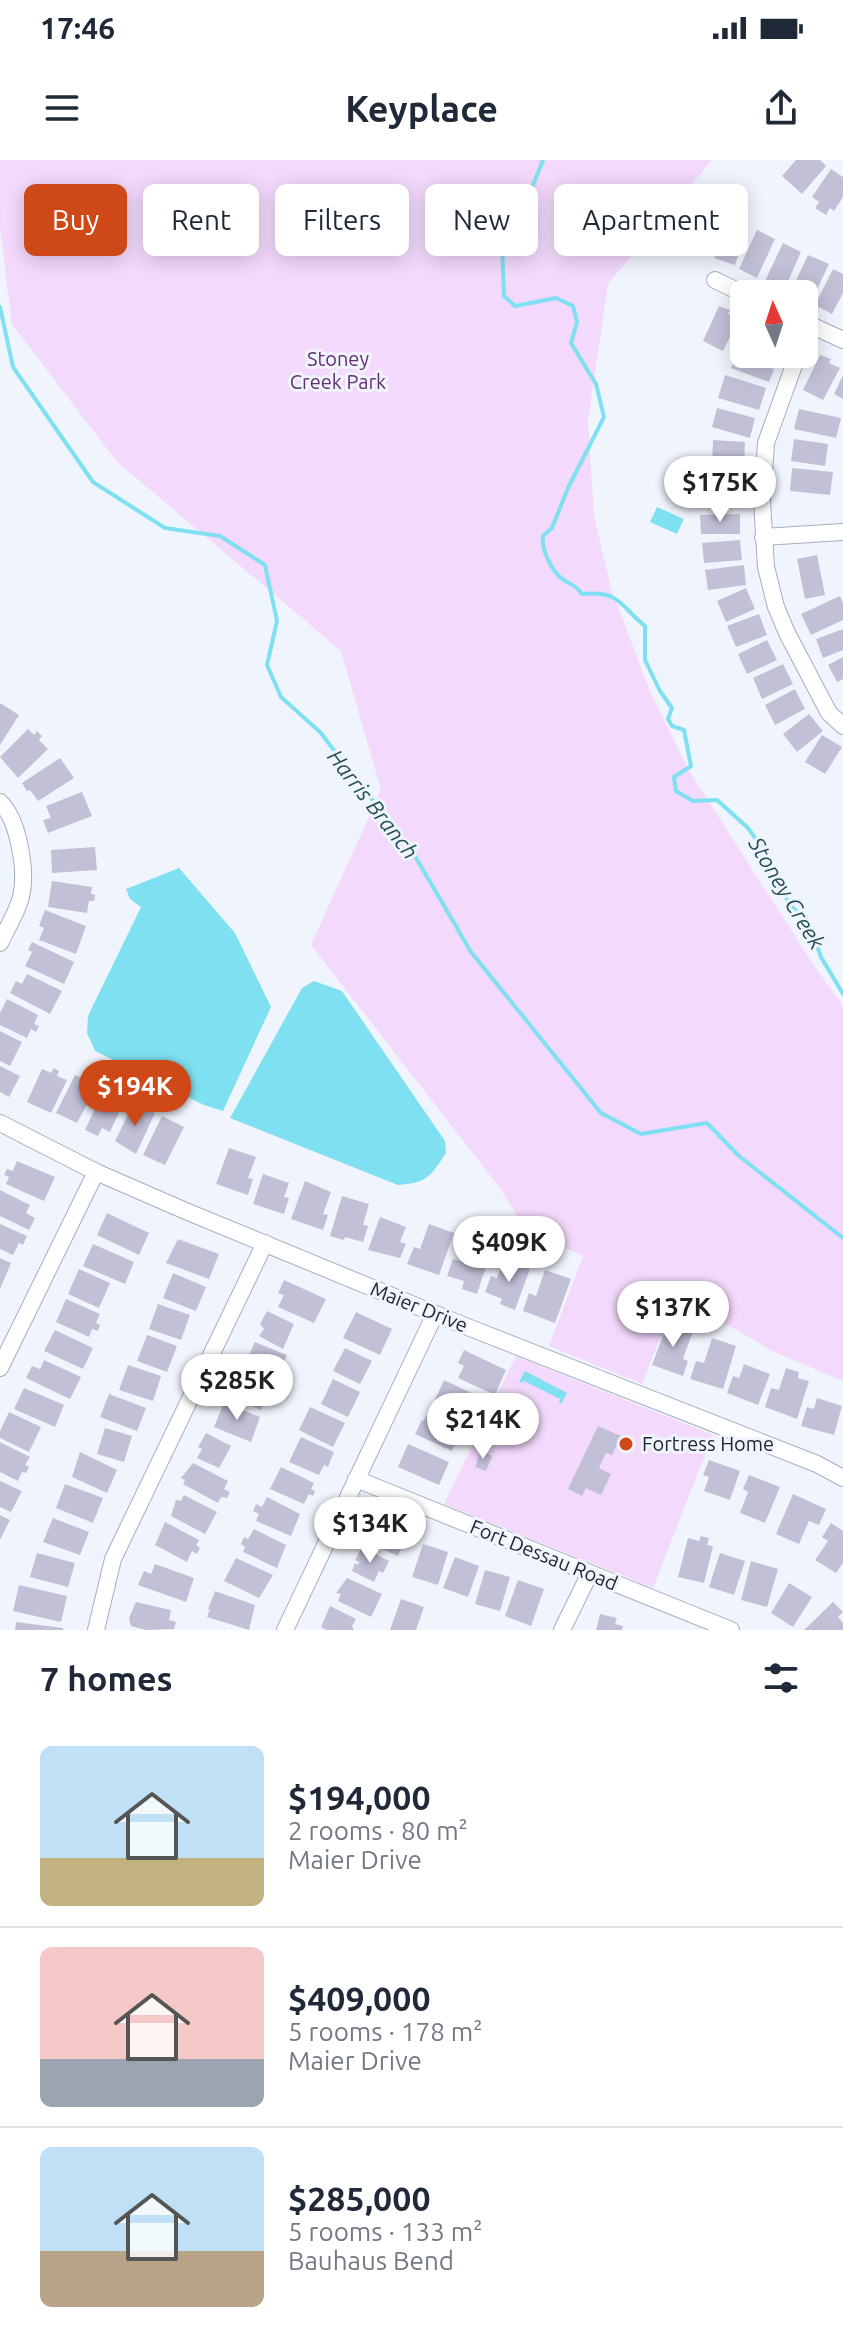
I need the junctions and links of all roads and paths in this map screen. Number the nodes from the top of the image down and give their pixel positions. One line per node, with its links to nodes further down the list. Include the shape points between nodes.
1 (715, 280): 2 (street)
2 (730, 287)
3 (818, 333): 4 (street)
4 (843, 340)
5 (793, 368): 7 (street, via 766,443)
6 (843, 532): 7 (street)
7 (763, 537): 8 (street, via 776,607 829,713)
8 (843, 726)
9 (0, 802): 10 (street, via 21,843 22,896)
10 (0, 943)
11 (0, 1123): 12 (street, Maier Drive)
12 (96, 1172): 13 (street, Maier Drive); 15 (street)
13 (265, 1243): 14 (street, Maier Drive); 19 (street, via 113,1559)
14 (435, 1314): 16 (street, Maier Drive); 17 (street)
15 (0, 1368)
16 (843, 1478)
17 (356, 1479): 18 (street, Fort Dessau Road); 20 (street)
18 (589, 1575): 21 (street); 22 (street, Fort Dessau Road)
19 (96, 1630)
20 (285, 1630)
21 (562, 1630)
22 (731, 1630)

